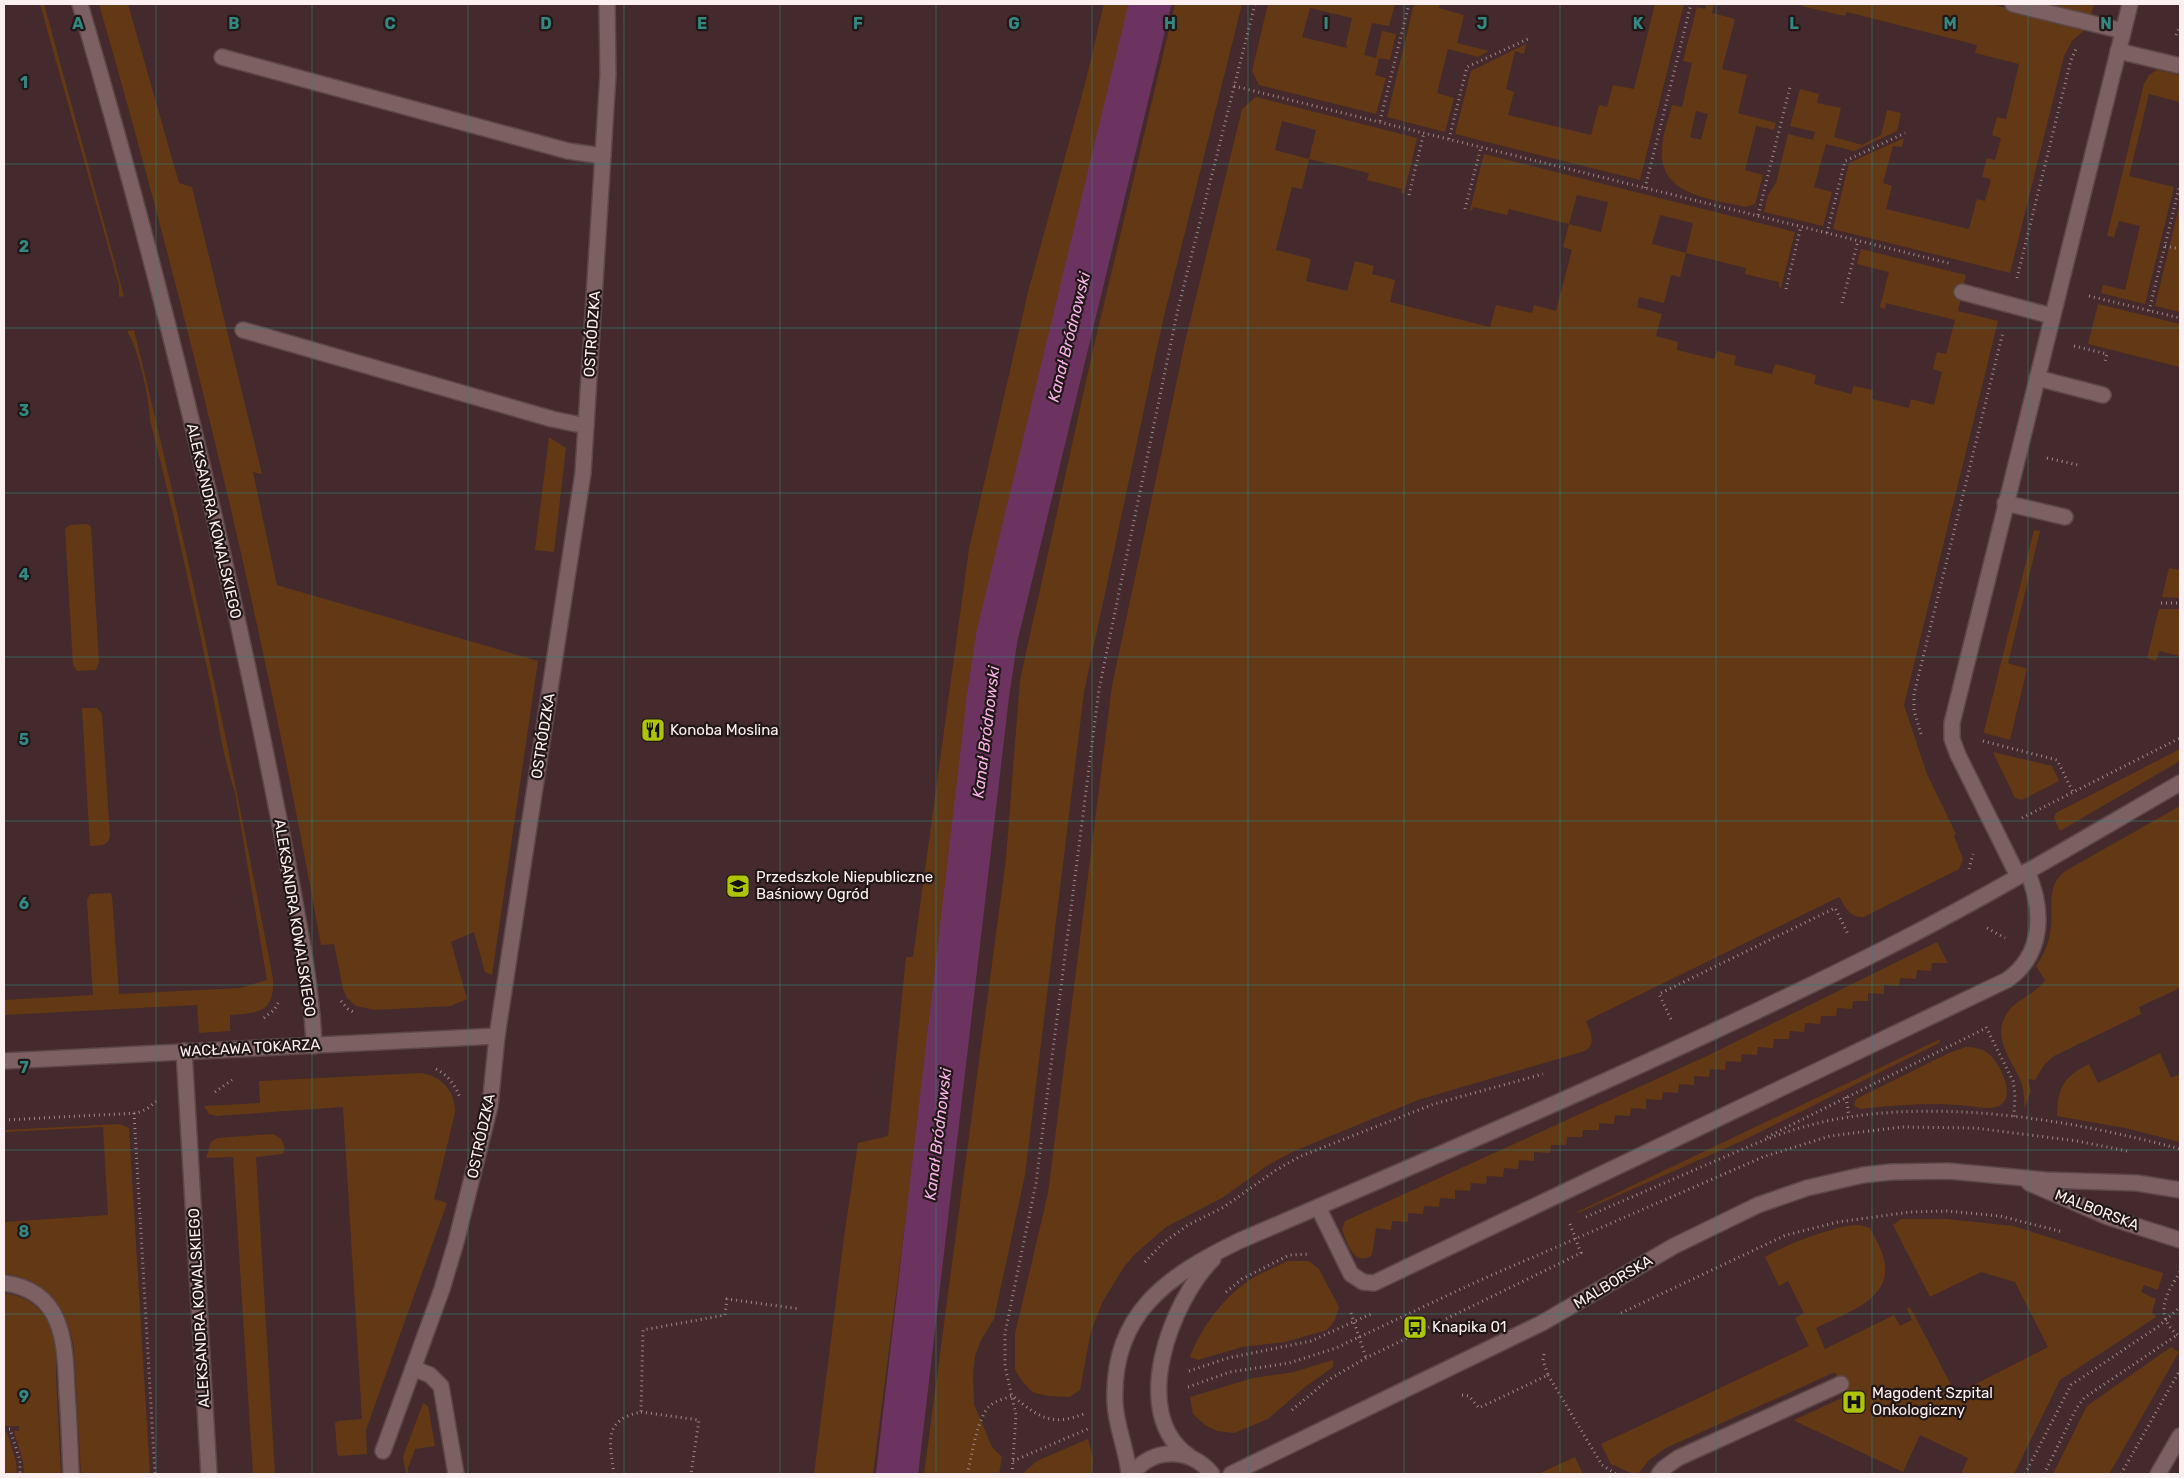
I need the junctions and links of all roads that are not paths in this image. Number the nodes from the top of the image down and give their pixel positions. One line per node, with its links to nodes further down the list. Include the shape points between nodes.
1 (80, 4): 21 (street, ALEKSANDRA KOWALSKIEGO, via 167,320 239,628 306,963)
2 (607, 4): 9 (street, OSTRÓDZKA, via 608,75)
3 (2013, 4): 5 (street)
4 (2130, 4): 5 (street)
5 (2123, 31): 6 (street)
6 (2118, 51): 8 (street); 11 (street)
7 (222, 57): 9 (street, via 568,151)
8 (2177, 65)
9 (603, 156): 15 (street, OSTRÓDZKA)
10 (1962, 292): 11 (street)
11 (2052, 316): 13 (street)
12 (243, 330): 15 (street)
13 (2037, 378): 14 (street); 16 (street)
14 (2103, 395)
15 (586, 426): 20 (street, OSTRÓDZKA, via 582,482)
16 (2005, 503): 17 (street); 19 (street, via 1953,715 1952,731 1958,754)
17 (2065, 518)
18 (2180, 783): 19 (street)
19 (2022, 874): 26 (street, via 1888,947 1726,1026); 26 (street, via 2033,886 2038,907 2036,938 2024,966 2007,980 1374,1283 1362,1282 1351,1274)
20 (497, 1036): 21 (street, WACŁAWA TOKARZA); 30 (street, OSTRÓDZKA, via 490,1106 458,1233 442,1290)
21 (314, 1046): 22 (street, WACŁAWA TOKARZA)
22 (184, 1052): 23 (street, WACŁAWA TOKARZA); 36 (street, ALEKSANDRA KOWALSKIEGO)
23 (4, 1061)
24 (2016, 1178): 25 (street, MALBORSKA, via 2137,1183); 27 (street, MALBORSKA, via 2108,1217); 40 (street, MALBORSKA, via 1948,1171 1890,1172 1835,1180 1782,1195 1667,1250 1542,1323)
25 (2180, 1190)
26 (1318, 1207): 28 (street)
27 (2180, 1240)
28 (1239, 1241): 34 (street, via 1211,1261 1189,1290 1168,1337 1158,1383 1160,1399 1169,1436 1177,1448); 38 (street, via 1187,1270 1160,1291 1130,1324 1120,1354 1115,1401)
29 (4, 1283): 35 (street, via 25,1288 40,1297 52,1310 61,1329 65,1349)
30 (413, 1368): 33 (street, OSTRÓDZKA); 37 (street, via 430,1375 441,1386)
31 (1841, 1384): 41 (street, via 1678,1458)
32 (2180, 1436): 42 (street)
33 (383, 1451)
34 (1189, 1456): 38 (street, via 1159,1455 1145,1461); 39 (street)
35 (71, 1474)
36 (209, 1474)
37 (456, 1474)
38 (1130, 1474)
39 (1212, 1474)
40 (1231, 1474)
41 (1659, 1474)
42 (2158, 1474)

